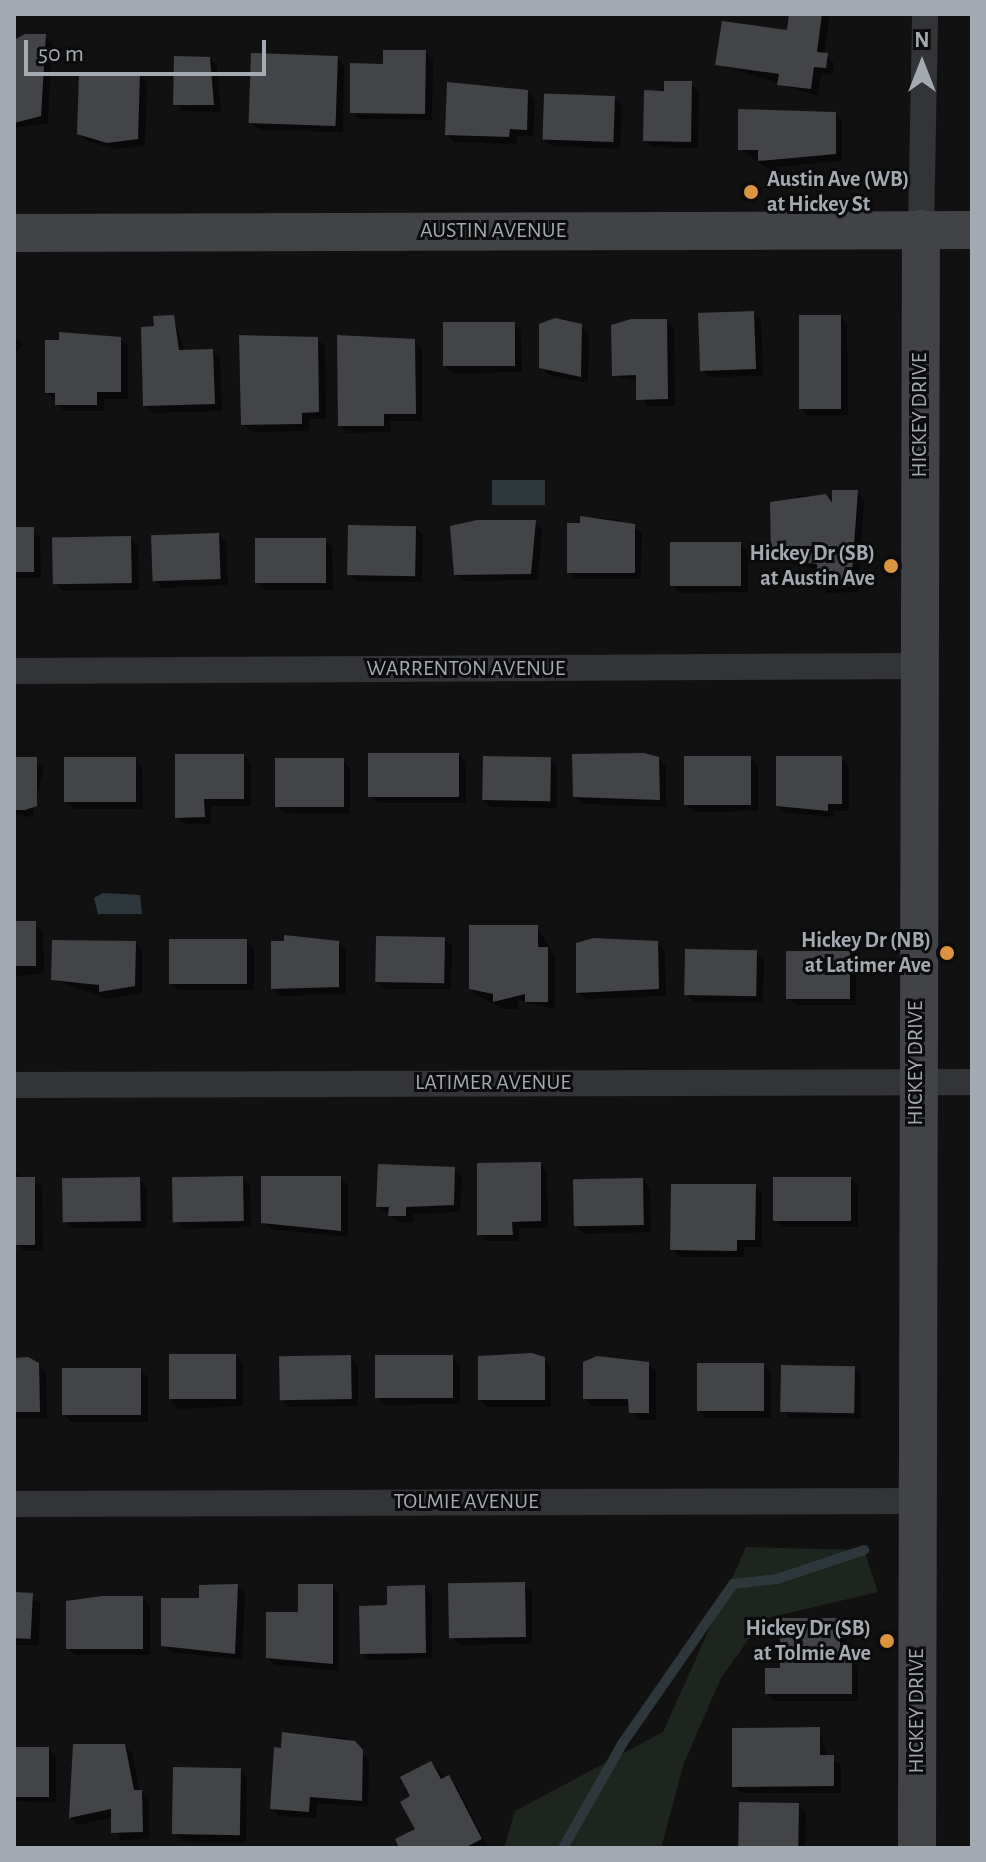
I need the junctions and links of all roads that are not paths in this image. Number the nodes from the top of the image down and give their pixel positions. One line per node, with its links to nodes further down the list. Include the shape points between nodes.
1 (925, 14): 2 (street)
2 (921, 229): 3 (street, AUSTIN AVENUE); 4 (street, AUSTIN AVENUE); 5 (street, HICKEY DRIVE)
3 (972, 230)
4 (14, 233)
5 (917, 666): 6 (street, WARRENTON AVENUE); 7 (street, HICKEY DRIVE)
6 (14, 671)
7 (916, 1081): 8 (street, LATIMER AVENUE); 9 (street, LATIMER AVENUE); 10 (street, HICKEY DRIVE)
8 (972, 1082)
9 (14, 1085)
10 (918, 1501): 11 (street, TOLMIE AVENUE); 12 (street, HICKEY DRIVE)
11 (14, 1504)
12 (917, 1848)

